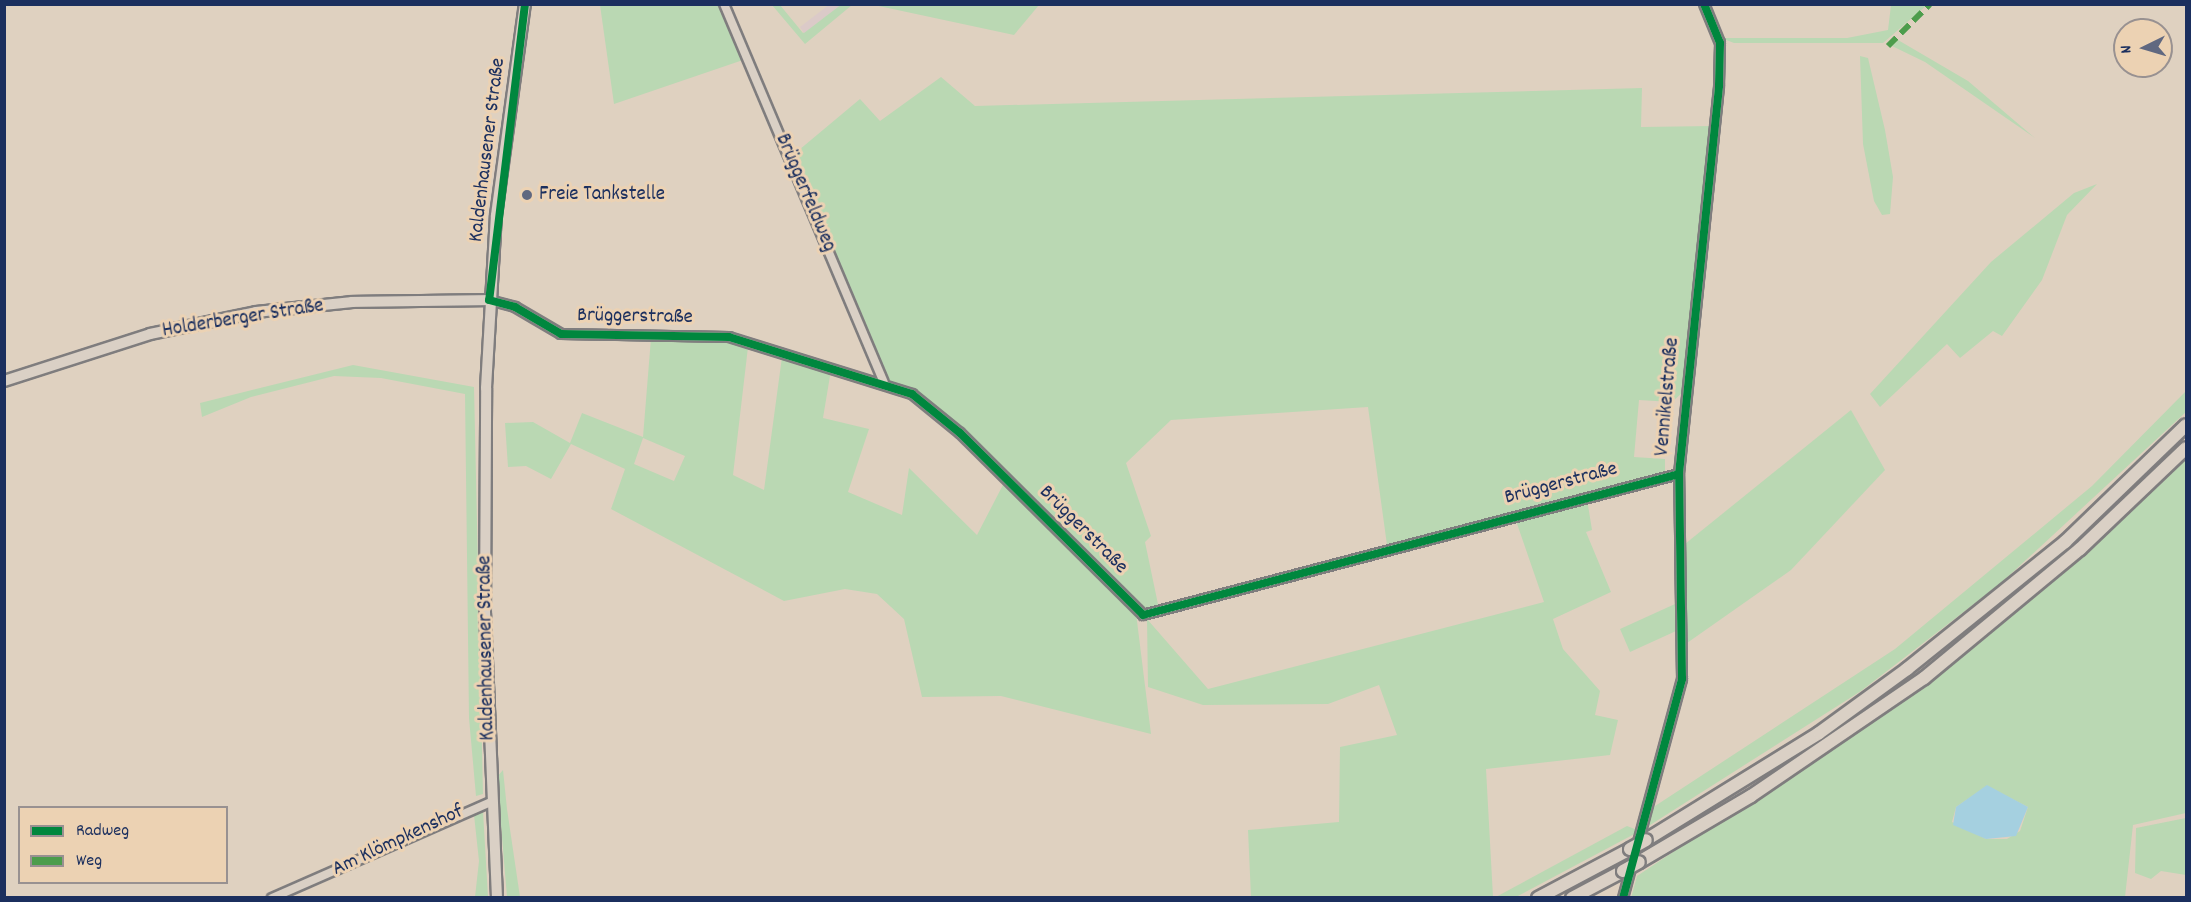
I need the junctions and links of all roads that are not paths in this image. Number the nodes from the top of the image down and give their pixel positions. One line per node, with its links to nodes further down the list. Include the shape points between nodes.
1 (525, 4): 4 (main road, Kaldenhausener Straße)
2 (724, 4): 6 (street, Brüggerfeldweg)
3 (1704, 4): 9 (street, Vennikelstraße, via 1720,45 1718,125)
4 (489, 300): 5 (main road, Holderberger Straße, via 352,302 256,312 150,334); 6 (street, Brüggerstraße, via 515,307 561,334 729,337); 10 (main road, Kaldenhausener Straße, via 485,602)
5 (4, 381)
6 (884, 382): 9 (street, Brüggerstraße, via 938,411 1143,615)
7 (2187, 425): 13 (highway, bridge, via 2065,542 1907,669 1763,770 1646,840)
8 (2187, 448): 14 (highway, bridge, via 2080,549 1924,678 1751,796)
9 (1679, 474): 15 (street, Vennikelstraße, via 1682,679)
10 (491, 802): 11 (street, Am Klömpkenshof); 12 (main road, Kaldenhausener Straße)
11 (272, 897)
12 (497, 897)
13 (1538, 897)
14 (1572, 897)
15 (1623, 897)

